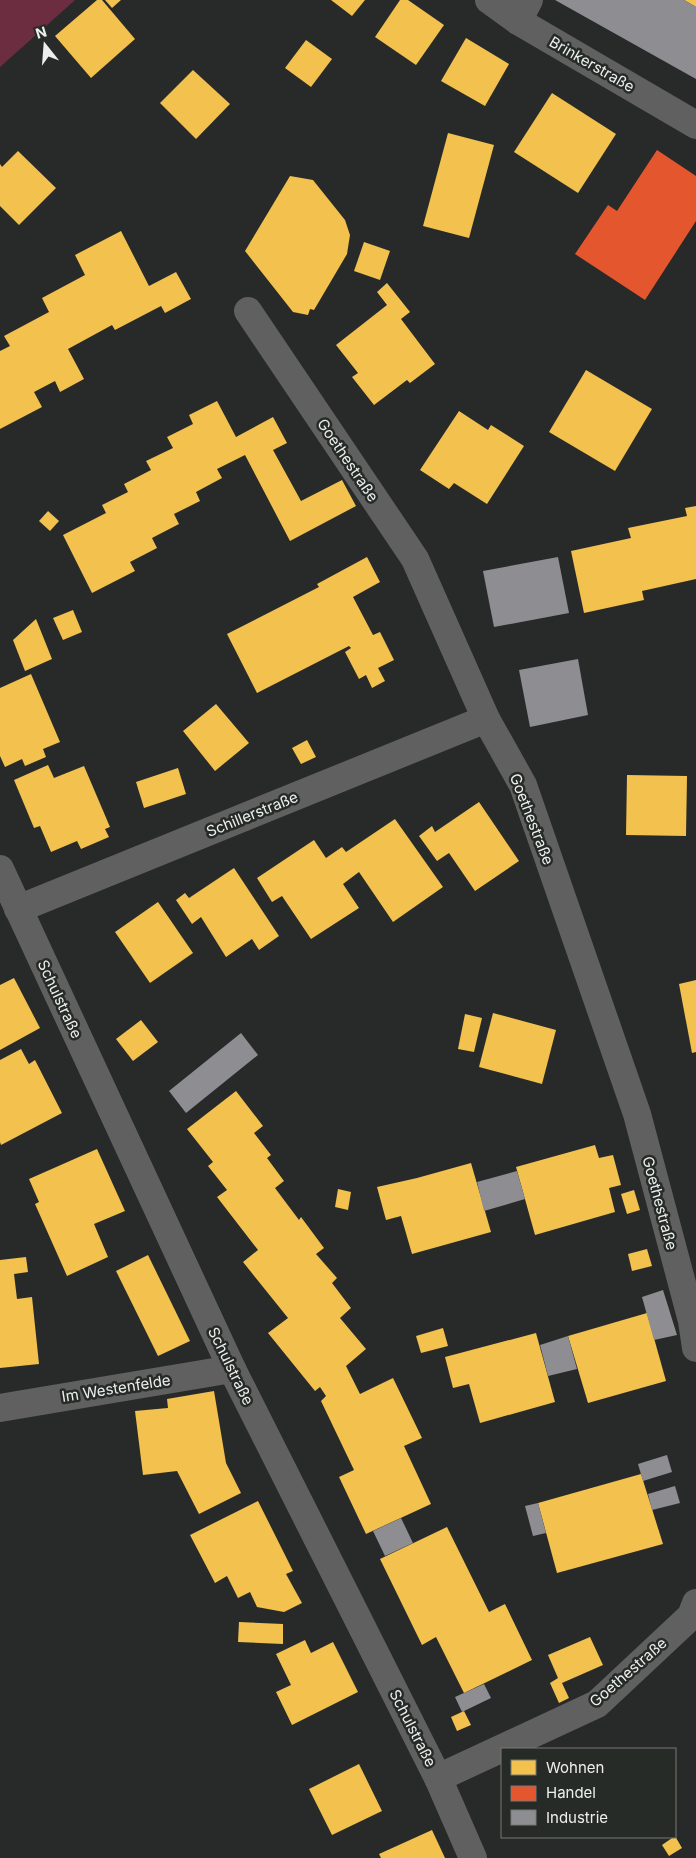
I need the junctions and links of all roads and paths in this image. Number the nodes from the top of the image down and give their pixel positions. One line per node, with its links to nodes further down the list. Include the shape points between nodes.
1 (490, 0): 2 (street, Brinkerstraße)
2 (524, 11): 3 (street, Brinkerstraße)
3 (696, 125)
4 (248, 311): 5 (street, Goethestraße, via 416,559)
5 (486, 720): 7 (street, Schillerstraße); 8 (street, Goethestraße, via 523,785 635,1108 692,1321)
6 (0, 869): 7 (street, Schulstraße)
7 (18, 909): 9 (street, Schulstraße)
8 (696, 1348)
9 (232, 1369): 10 (street, Im Westenfelde); 14 (street, Schulstraße)
10 (0, 1408)
11 (696, 1603): 12 (street, Goethestraße, via 691,1616 597,1704)
12 (502, 1748)
13 (501, 1749): 14 (street, Goethestraße)
14 (438, 1778): 15 (street, Schulstraße)
15 (473, 1858)

